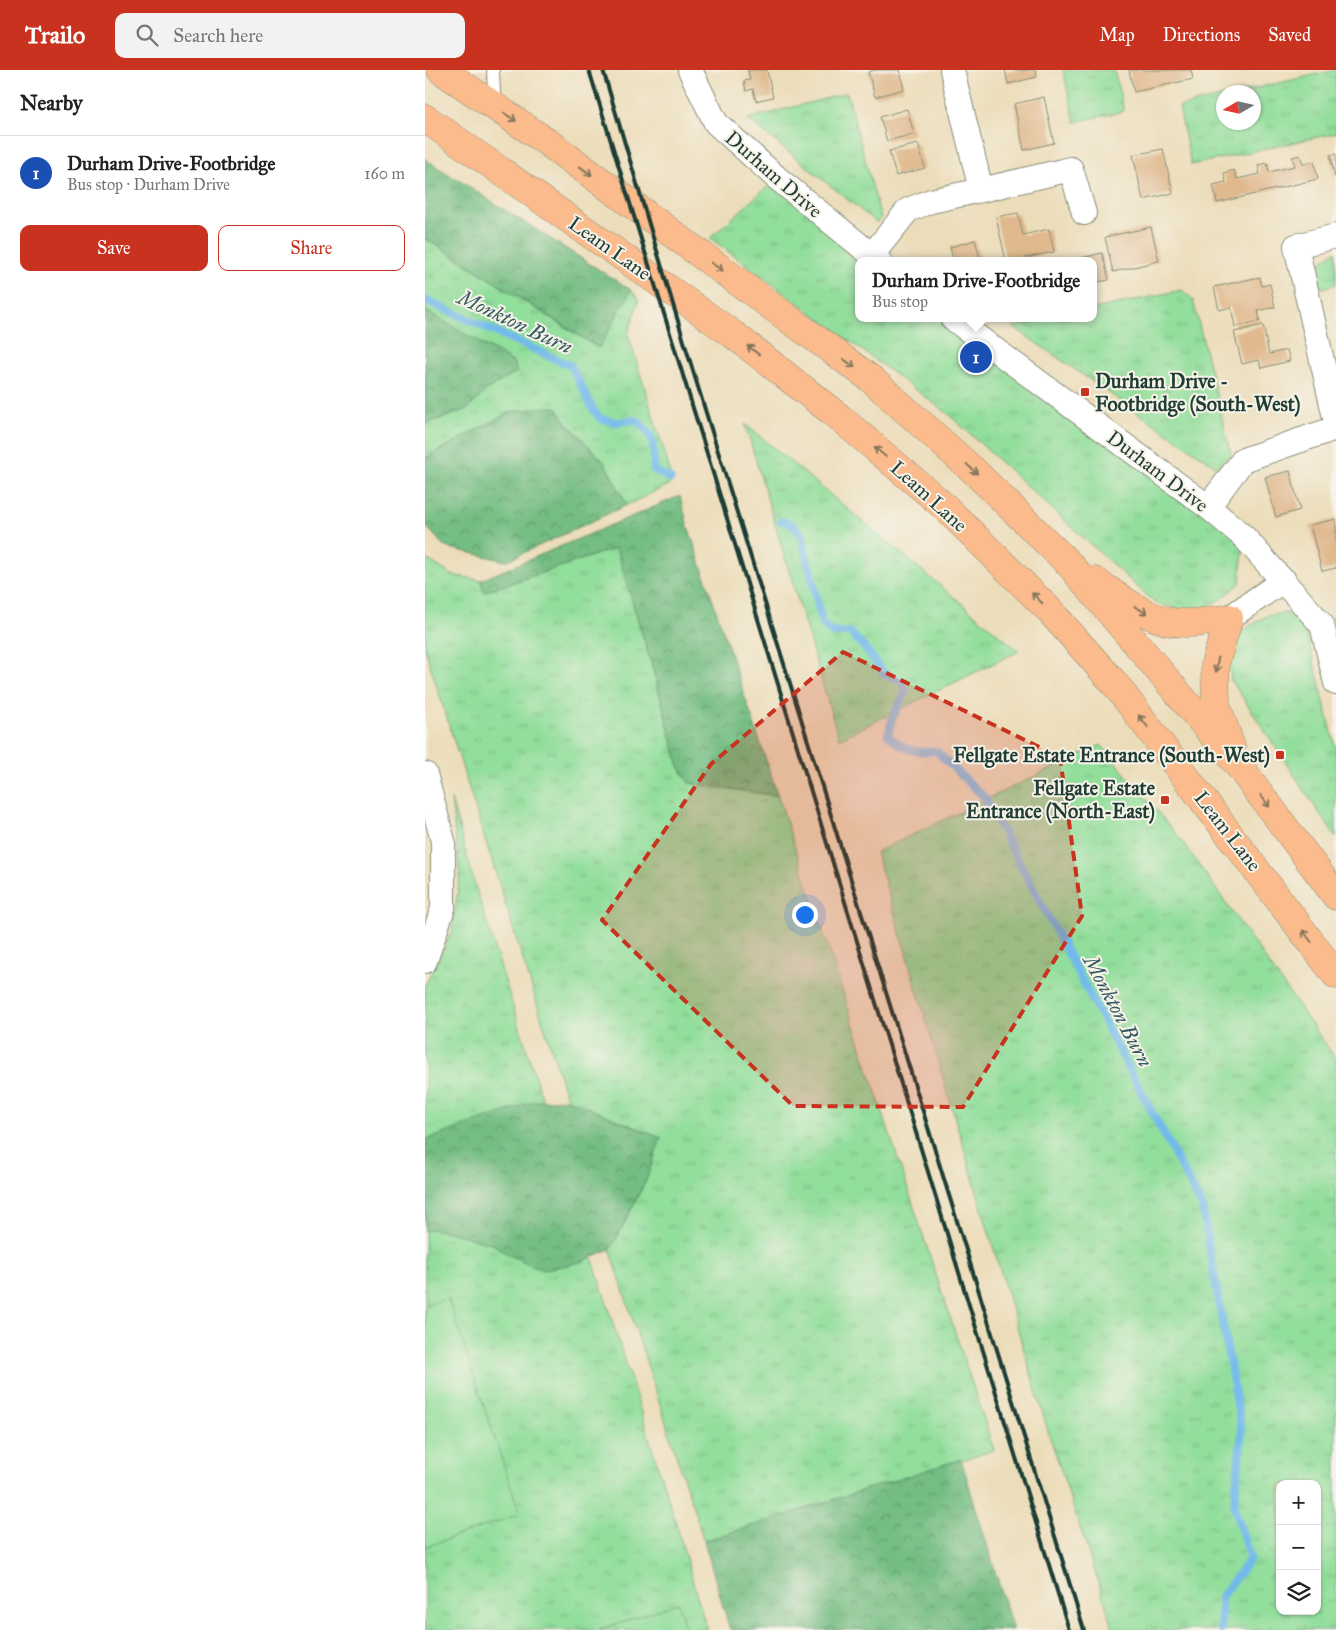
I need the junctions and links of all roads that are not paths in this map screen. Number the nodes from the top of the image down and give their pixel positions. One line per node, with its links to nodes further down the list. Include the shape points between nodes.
1 (441, 70): 16 (highway, one-way to 16, via 547,142 871,379 975,472)
2 (493, 70): 5 (lane)
3 (690, 70): 10 (street, Durham Drive, via 716,123)
4 (952, 70): 7 (street)
5 (494, 93)
6 (425, 118): 24 (highway, Leam Lane, one-way to 6, via 1115,684 1049,610 945,507 840,418 734,335)
7 (981, 190): 8 (street, via 1071,169); 11 (street, via 931,201 908,210)
8 (1084, 213)
9 (1336, 236): 13 (street, via 1296,246)
10 (874, 257)
11 (876, 257)
12 (957, 322): 15 (street, Durham Drive)
13 (1336, 422)
14 (1336, 428): 15 (street, via 1243,460)
15 (1208, 507): 17 (street, Durham Drive, via 1244,537)
16 (1070, 565): 18 (highway, one-way to 18, via 1144,613 1166,621 1186,623); 20 (highway)
17 (1284, 580): 18 (street); 19 (street, Durham Drive, via 1322,625)
18 (1229, 618): 20 (highway, one-way to 20, via 1215,664 1216,704)
19 (1336, 683)
20 (1236, 762): 22 (highway, one-way to 22)
21 (427, 785): 23 (street, via 443,840 443,908)
22 (1336, 896)
23 (425, 961)
24 (1336, 975)

